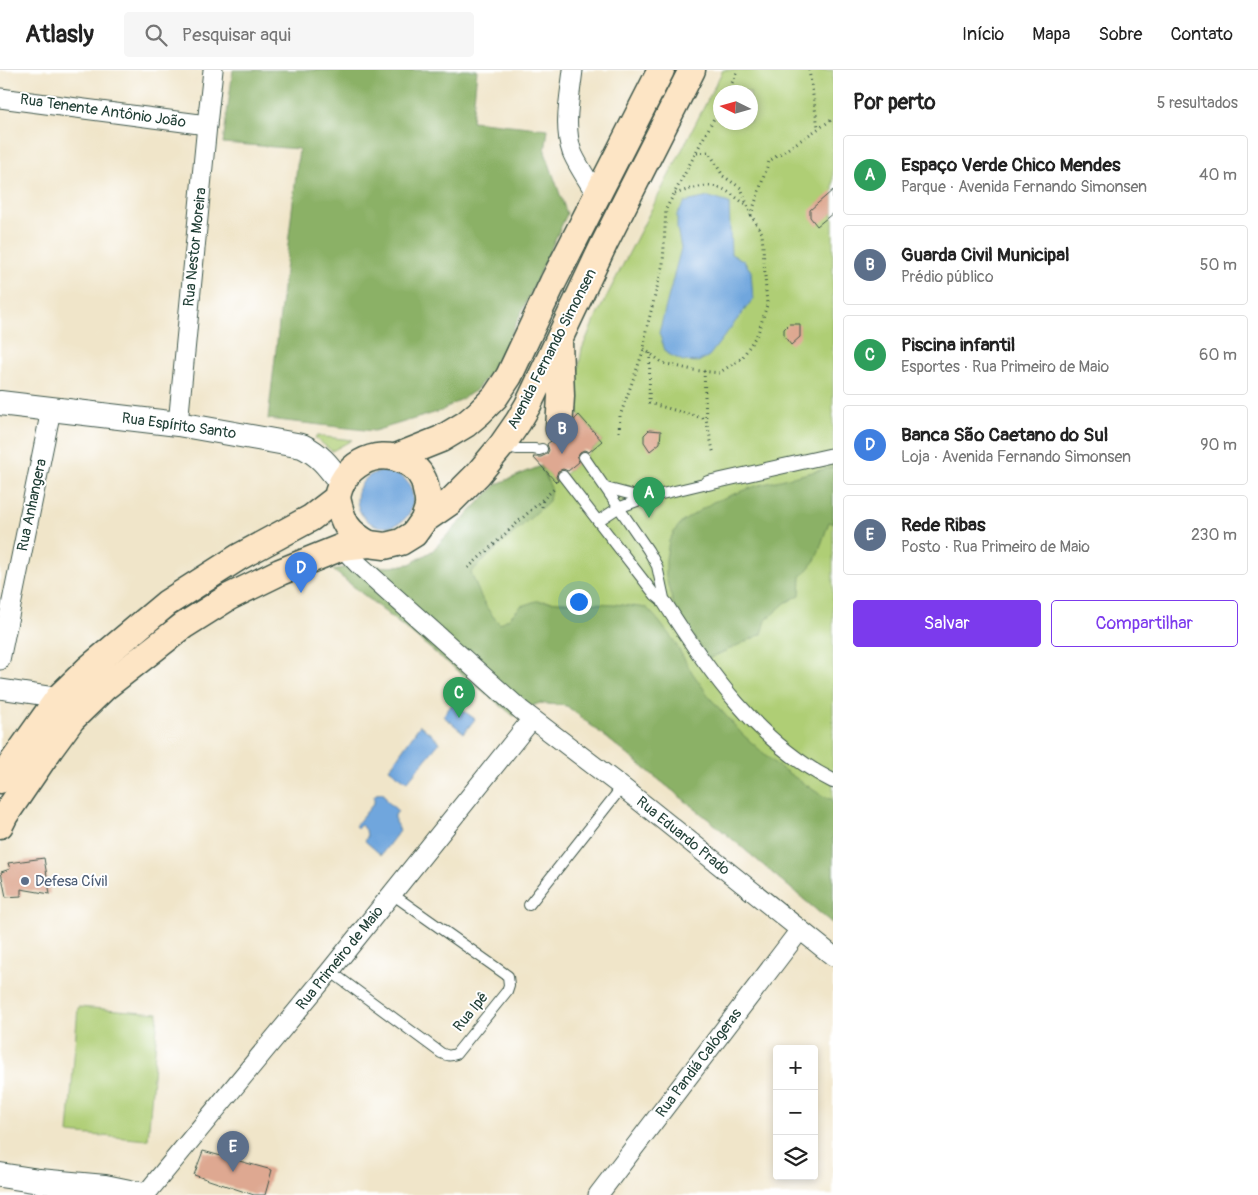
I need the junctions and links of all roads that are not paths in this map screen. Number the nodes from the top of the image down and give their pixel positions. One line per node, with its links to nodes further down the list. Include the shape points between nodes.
1 (213, 70): 6 (street, Rua Nestor Moreira)
2 (573, 70): 7 (street, via 567,124 569,138 572,153)
3 (661, 70): 7 (main road, Avenida Fernando Simonsen)
4 (692, 70): 8 (main road, Avenida Fernando Simonsen)
5 (0, 98): 6 (street, Rua Tenente Antônio João)
6 (207, 125): 11 (street, Rua Nestor Moreira)
7 (597, 196): 16 (main road, Avenida Fernando Simonsen, via 509,376 495,398 466,424)
8 (559, 339): 12 (main road); 13 (main road, Avenida Fernando Simonsen, via 528,405)
9 (0, 404): 10 (street, Rua Espírito Santo)
10 (51, 410): 11 (street, Rua Espírito Santo); 29 (street, Rua Anhangera)
11 (178, 424): 21 (street, Rua Espírito Santo, via 302,446 325,462)
12 (560, 430)
13 (502, 445): 14 (lane); 24 (main road, Avenida Fernando Simonsen, via 466,487)
14 (542, 449)
15 (833, 455): 19 (street)
16 (396, 457): 21 (main road, Avenida Fernando Simonsen, via 372,457 354,467); 24 (main road, via 410,464 424,480 428,502)
17 (584, 457): 20 (lane)
18 (561, 480): 25 (lane)
19 (708, 484): 22 (lane)
20 (606, 488): 22 (lane); 23 (lane)
21 (339, 491): 26 (main road, via 341,517 346,526 356,537); 31 (main road, Avenida Fernando Simonsen, via 311,518 239,557 168,603 88,669)
22 (645, 498): 23 (lane)
23 (618, 508): 25 (lane); 28 (lane, via 657,566)
24 (424, 520): 26 (main road, Avenida Fernando Simonsen, via 414,534 401,542 385,546)
25 (598, 521): 28 (lane, via 655,595)
26 (370, 544): 27 (main road, Avenida Fernando Simonsen)
27 (342, 547): 32 (main road, Avenida Fernando Simonsen, via 229,597 183,626); 33 (street, Rua Eduardo Prado)
28 (665, 603): 35 (street, via 714,675 753,721 815,772)
29 (0, 660)
30 (0, 689): 31 (street)
31 (59, 698): 32 (street); 34 (main road, Avenida Fernando Simonsen)
32 (89, 703): 37 (main road, Avenida Fernando Simonsen, via 72,719 50,749)
33 (532, 718): 36 (street, Rua Eduardo Prado); 38 (street, Rua Primeiro de Maio)
34 (0, 780)
35 (833, 781)
36 (622, 787): 39 (lane); 40 (street, Rua Eduardo Prado)
37 (0, 825)
38 (392, 894): 42 (street, Rua Primeiro de Maio); 42 (lane, Rua Ipê, via 508,976 507,991 456,1054 446,1056)
39 (529, 904)
40 (800, 930): 41 (street, Rua Eduardo Prado); 47 (street, Rua Pandiá Calógeras)
41 (833, 956)
42 (330, 971): 46 (street, Rua Primeiro de Maio)
43 (0, 1175): 44 (street)
44 (39, 1181): 45 (street); 46 (street, via 105,1187)
45 (0, 1193)
46 (145, 1195)
47 (598, 1195)

